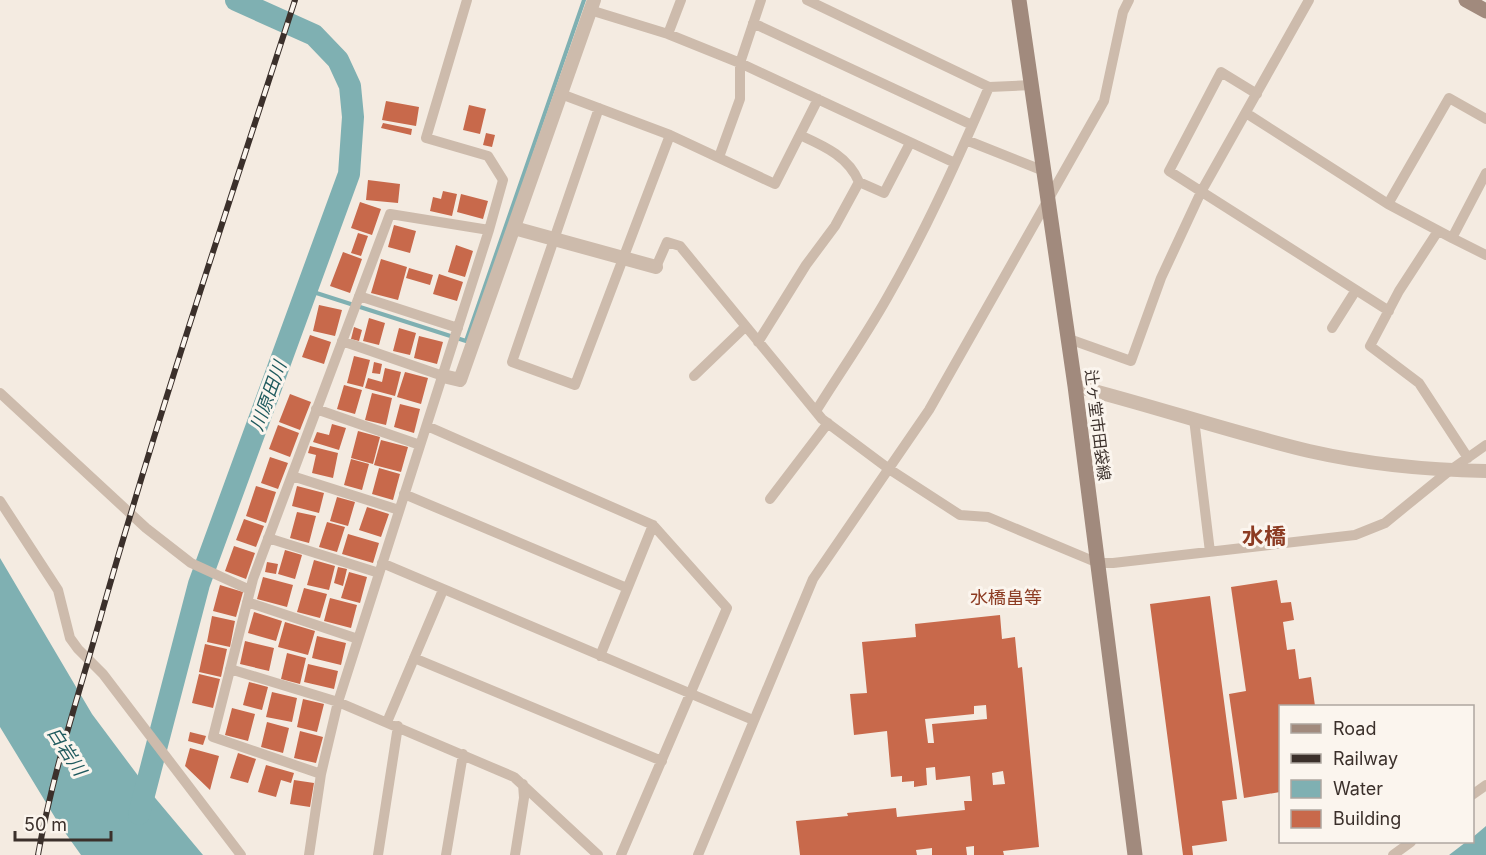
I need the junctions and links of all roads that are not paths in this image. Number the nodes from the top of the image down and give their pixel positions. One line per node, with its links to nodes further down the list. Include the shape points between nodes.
1 (467, 0): 36 (street, via 426,138 488,156 503,180)
2 (681, 0): 12 (street)
3 (761, 0): 11 (street)
4 (807, 0): 15 (street)
5 (1019, 0): 14 (main road, 辻ヶ堂市田袋線)
6 (1129, 0): 33 (street, via 1104,101)
7 (1310, 0): 17 (street)
8 (1466, 0): 10 (main road)
9 (592, 5): 12 (street); 16 (street)
10 (1486, 11)
11 (753, 23): 13 (street); 22 (street)
12 (669, 34): 13 (street)
13 (740, 63): 18 (street); 27 (street, via 740,99)
14 (1032, 85): 15 (street); 29 (main road, 辻ヶ堂市田袋線)
15 (988, 87): 22 (street)
16 (561, 94): 19 (street); 35 (street)
17 (1257, 94): 20 (street); 32 (street, via 1221,72 1169,171)
18 (818, 99): 24 (street); 26 (street)
19 (599, 108): 23 (street); 39 (street)
20 (1246, 113): 32 (street); 34 (street)
21 (1486, 119): 34 (street, via 1449,98)
22 (972, 125): 25 (street)
23 (670, 135): 27 (street); 41 (street)
24 (800, 135): 27 (street, via 775,184); 31 (street, via 834,151 854,171)
25 (966, 140): 28 (street); 29 (street)
26 (910, 142): 28 (street); 31 (street, via 884,194)
27 (719, 158)
28 (955, 163): 57 (street, via 886,300)
29 (1044, 171): 33 (main road, 辻ヶ堂市田袋線)
30 (1486, 173): 38 (street)
31 (859, 182): 51 (street, via 835,226)
32 (1201, 192): 43 (street); 49 (street, via 1161,278 1131,361)
33 (1048, 199): 49 (main road, 辻ヶ堂市田袋線); 64 (street, via 929,410)
34 (1388, 204): 37 (street)
35 (514, 228): 39 (street); 52 (street, via 460,380)
36 (489, 230): 44 (street, via 390,214); 47 (street)
37 (1438, 231): 38 (street); 45 (street)
38 (1452, 238): 40 (street)
39 (555, 239): 41 (street); 41 (street, via 512,362 575,385)
40 (1486, 255)
41 (623, 258): 42 (street)
42 (656, 267): 46 (street, via 667,242 680,246)
43 (1356, 290): 45 (street); 48 (street)
44 (359, 296): 47 (street); 50 (street)
45 (1389, 310): 63 (street, via 1370,346 1419,383)
46 (746, 327): 51 (street); 53 (street)
47 (458, 328): 52 (street)
48 (1332, 328)
49 (1069, 339): 54 (main road, 辻ヶ堂市田袋線)
50 (342, 341): 52 (street); 56 (street)
51 (758, 342): 57 (street)
52 (443, 376): 60 (street)
53 (694, 376)
54 (1075, 386): 58 (street); 75 (main road, 辻ヶ堂市田袋線)
55 (0, 393): 78 (street, via 146,528 191,563)
56 (316, 409): 61 (street); 67 (street)
57 (816, 411): 59 (street)
58 (1194, 419): 65 (street, via 1309,451); 74 (street)
59 (828, 423): 64 (street); 69 (street)
60 (427, 426): 61 (street); 72 (street)
61 (420, 445): 68 (street)
62 (1486, 445): 63 (street)
63 (1468, 458): 65 (street)
64 (889, 469): 75 (street, via 960,515 988,517); 87 (street, via 813,579)
65 (1449, 471): 66 (street); 74 (street, via 1385,523 1355,535)
66 (1486, 471)
67 (292, 476): 71 (street); 73 (street)
68 (404, 494): 71 (street); 77 (street)
69 (770, 499)
70 (0, 501): 98 (street, via 58,590 70,638 78,650 103,674)
71 (399, 510): 76 (street)
72 (653, 525): 77 (street); 85 (street, via 727,608)
73 (268, 538): 76 (street); 78 (street)
74 (1210, 552): 75 (street)
75 (1098, 562): 105 (main road, 辻ヶ堂市田袋線)
76 (380, 568): 79 (street); 81 (street)
77 (627, 588): 82 (street)
78 (250, 590): 80 (street)
79 (443, 590): 82 (street); 83 (street)
80 (247, 602): 81 (street); 84 (street)
81 (358, 639): 86 (street)
82 (600, 656): 85 (street)
83 (414, 658): 88 (street); 91 (street)
84 (230, 669): 86 (street); 92 (street, via 213,737)
85 (691, 693): 87 (street); 91 (street)
86 (338, 702): 88 (street); 92 (street)
87 (753, 720): 104 (street)
88 (387, 722): 89 (street)
89 (398, 726): 90 (street); 100 (street)
90 (463, 754): 93 (street); 101 (street)
91 (662, 761): 103 (street)
92 (321, 774): 99 (street)
93 (523, 784): 97 (street); 102 (street)
94 (1486, 785): 95 (street)
95 (1474, 794)
96 (1410, 843): 106 (street)
97 (596, 854)
98 (241, 855)
99 (309, 855)
100 (378, 855)
101 (446, 855)
102 (515, 855)
103 (621, 855)
104 (698, 855)
105 (1135, 855)
106 (1394, 855)

